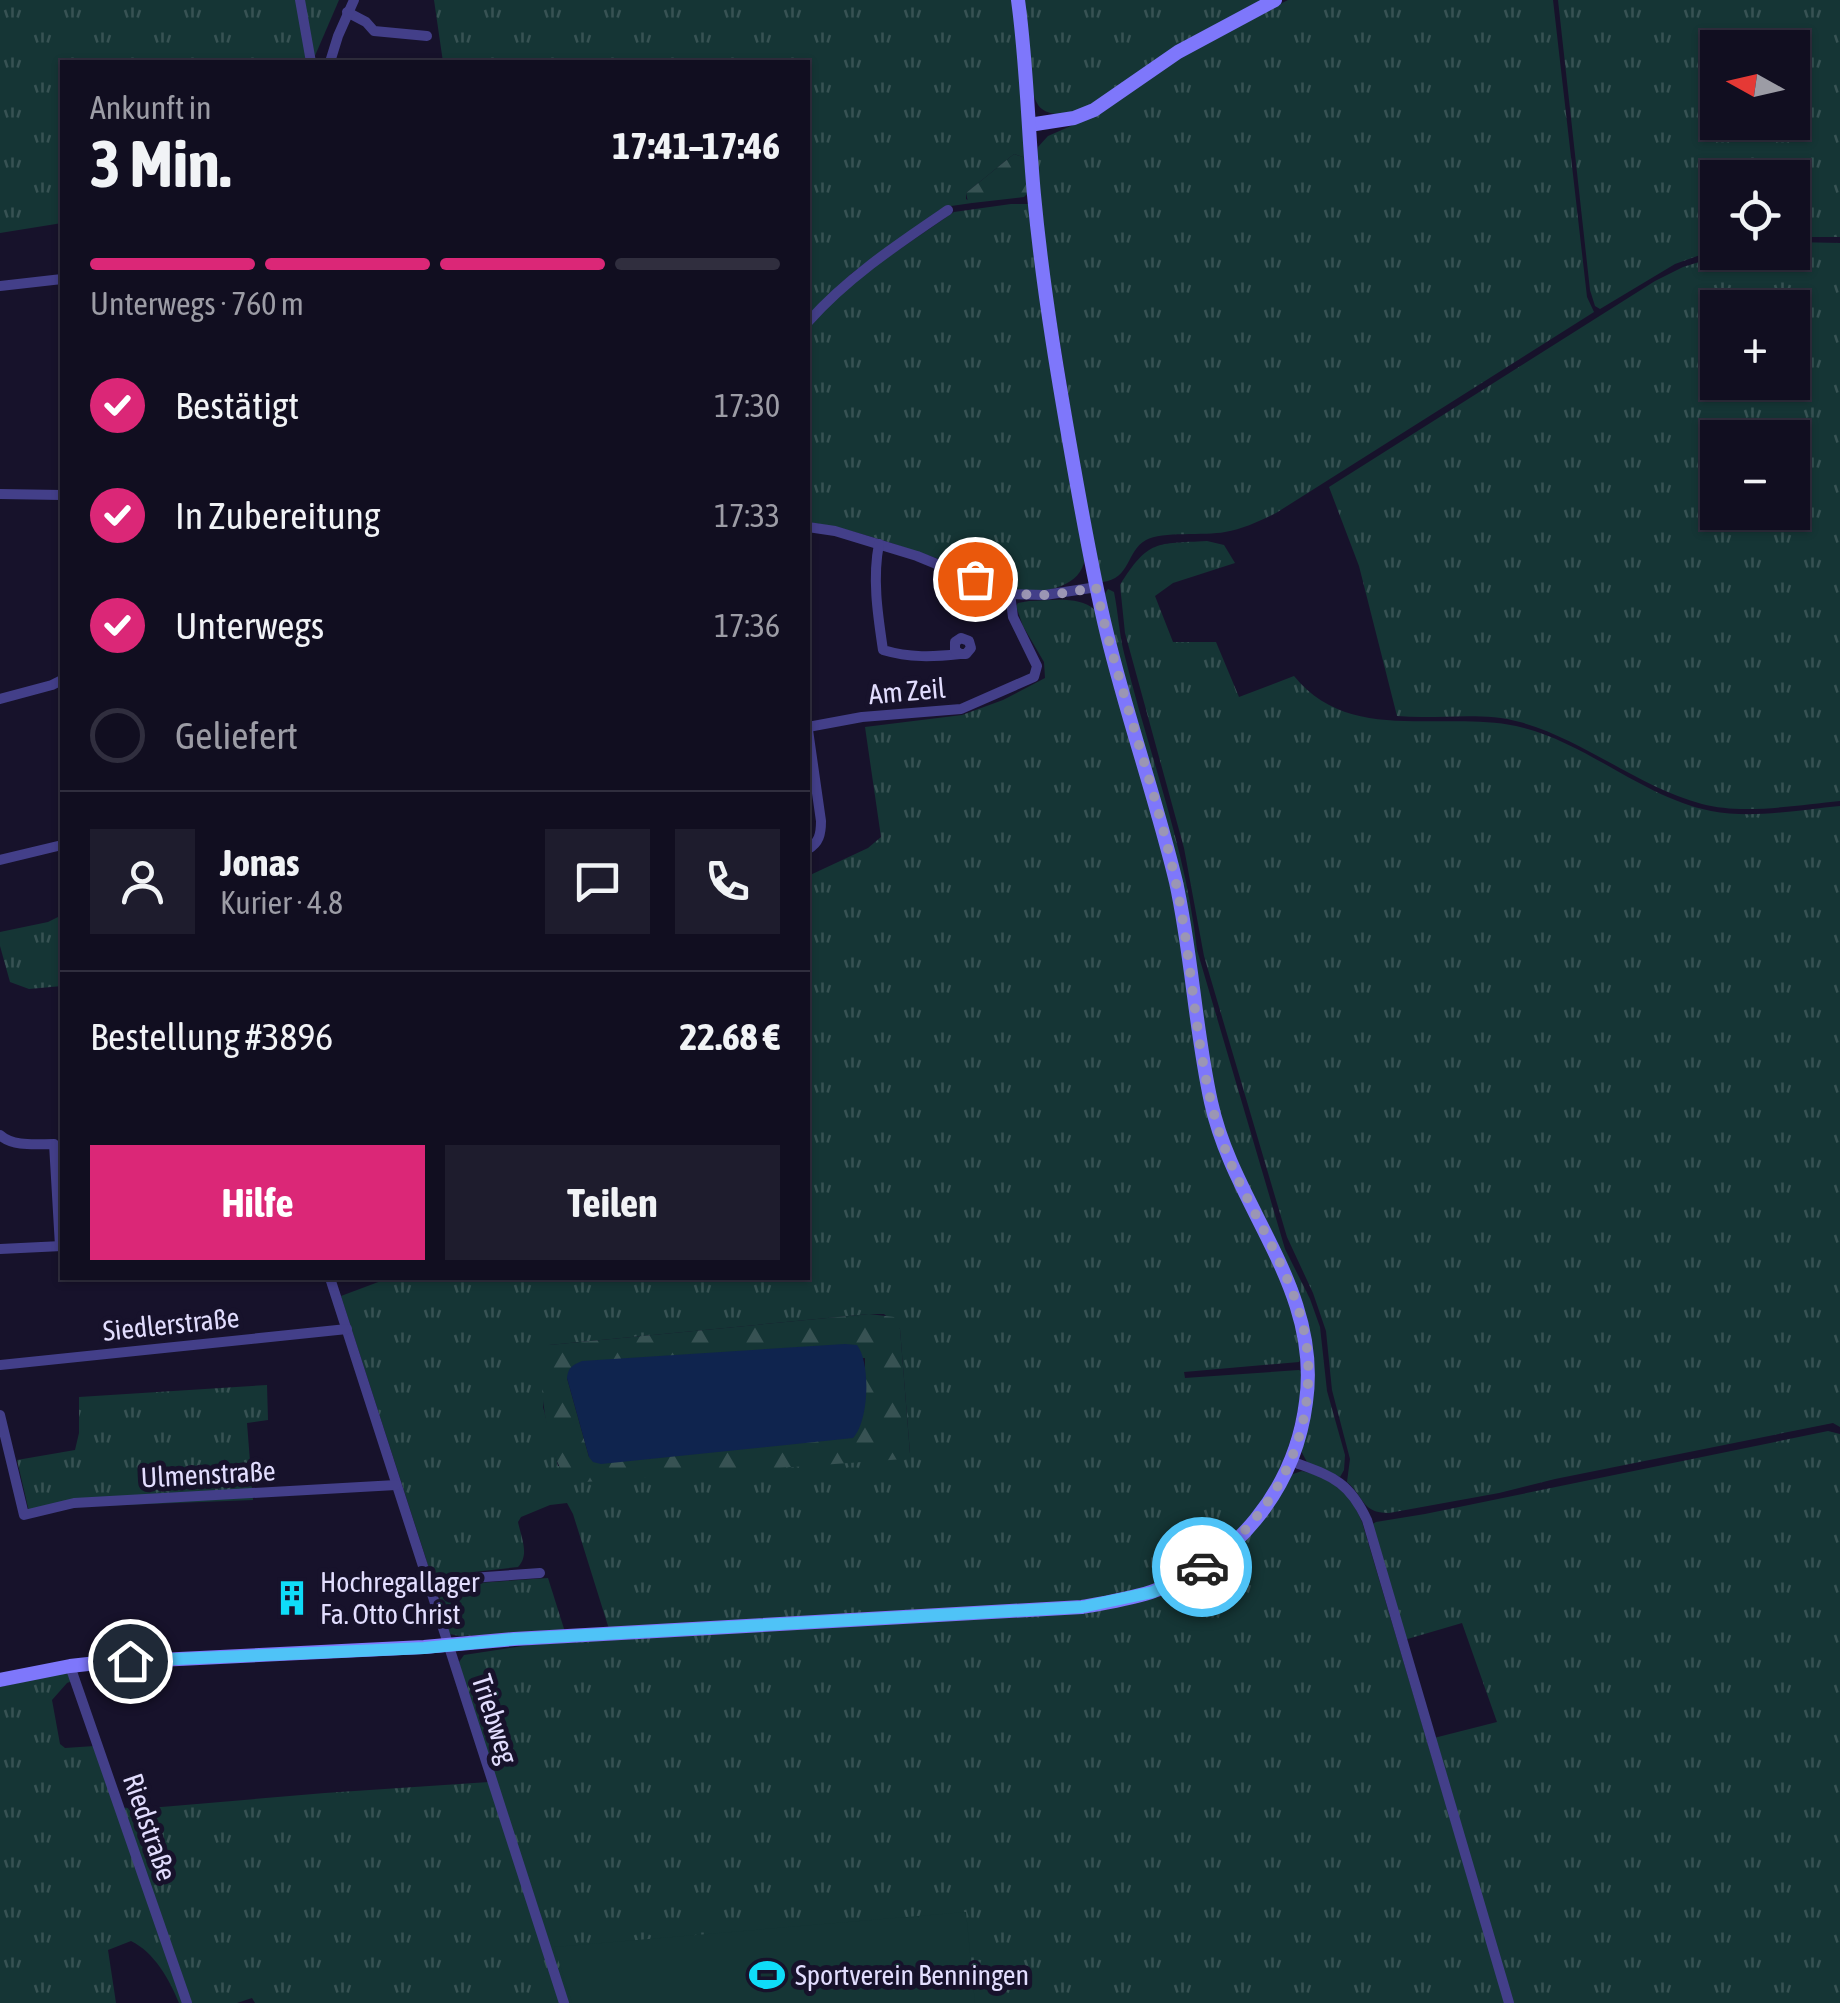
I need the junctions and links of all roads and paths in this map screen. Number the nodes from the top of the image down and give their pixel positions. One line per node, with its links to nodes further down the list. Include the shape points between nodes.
1 (300, 0): 7 (street)
2 (354, 0): 5 (street)
3 (1018, 0): 9 (street)
4 (1275, 0): 9 (street, via 1188,46 1084,114)
5 (347, 12): 6 (street, via 374,31); 8 (street)
6 (428, 36)
7 (311, 60)
8 (331, 60)
9 (1029, 125): 18 (street, via 1044,272)
10 (948, 210): 13 (street, via 854,277)
11 (60, 279): 12 (street)
12 (0, 286)
13 (810, 320)
14 (0, 494): 15 (street)
15 (60, 496)
16 (810, 526): 17 (street)
17 (878, 544): 19 (street); 20 (street, via 884,650)
18 (1096, 587): 19 (street); 37 (street, via 1168,848 1215,1118 1302,1318 1306,1408)
19 (1010, 594): 23 (street, Am Zeil, via 1013,617 1037,666 1034,678 961,708)
20 (960, 654)
21 (60, 681): 22 (street)
22 (0, 699)
23 (810, 728)
24 (810, 742): 26 (street, via 821,821)
25 (60, 845): 27 (street)
26 (810, 848)
27 (0, 860)
28 (0, 1134): 29 (street, via 12,1142)
29 (58, 1144): 30 (street)
30 (60, 1195)
31 (60, 1246): 32 (street)
32 (0, 1249)
33 (331, 1280): 34 (street, Triebweg)
34 (346, 1329): 35 (street, Siedlerstraße); 38 (street, Triebweg)
35 (0, 1365)
36 (0, 1415): 38 (street, Ulmenstraße, via 24,1515 74,1503)
37 (1290, 1461): 41 (street, via 1269,1503 1226,1551 1176,1582 1123,1600); 46 (street, via 1340,1482 1367,1520)
38 (396, 1485): 40 (street, Triebweg)
39 (540, 1573): 40 (street)
40 (429, 1581): 41 (street, Triebweg)
41 (447, 1646): 42 (street); 45 (street, Triebweg)
42 (70, 1666): 43 (street); 44 (street, Riedstraße)
43 (0, 1680)
44 (187, 2003)
45 (564, 2003)
46 (1509, 2003)

